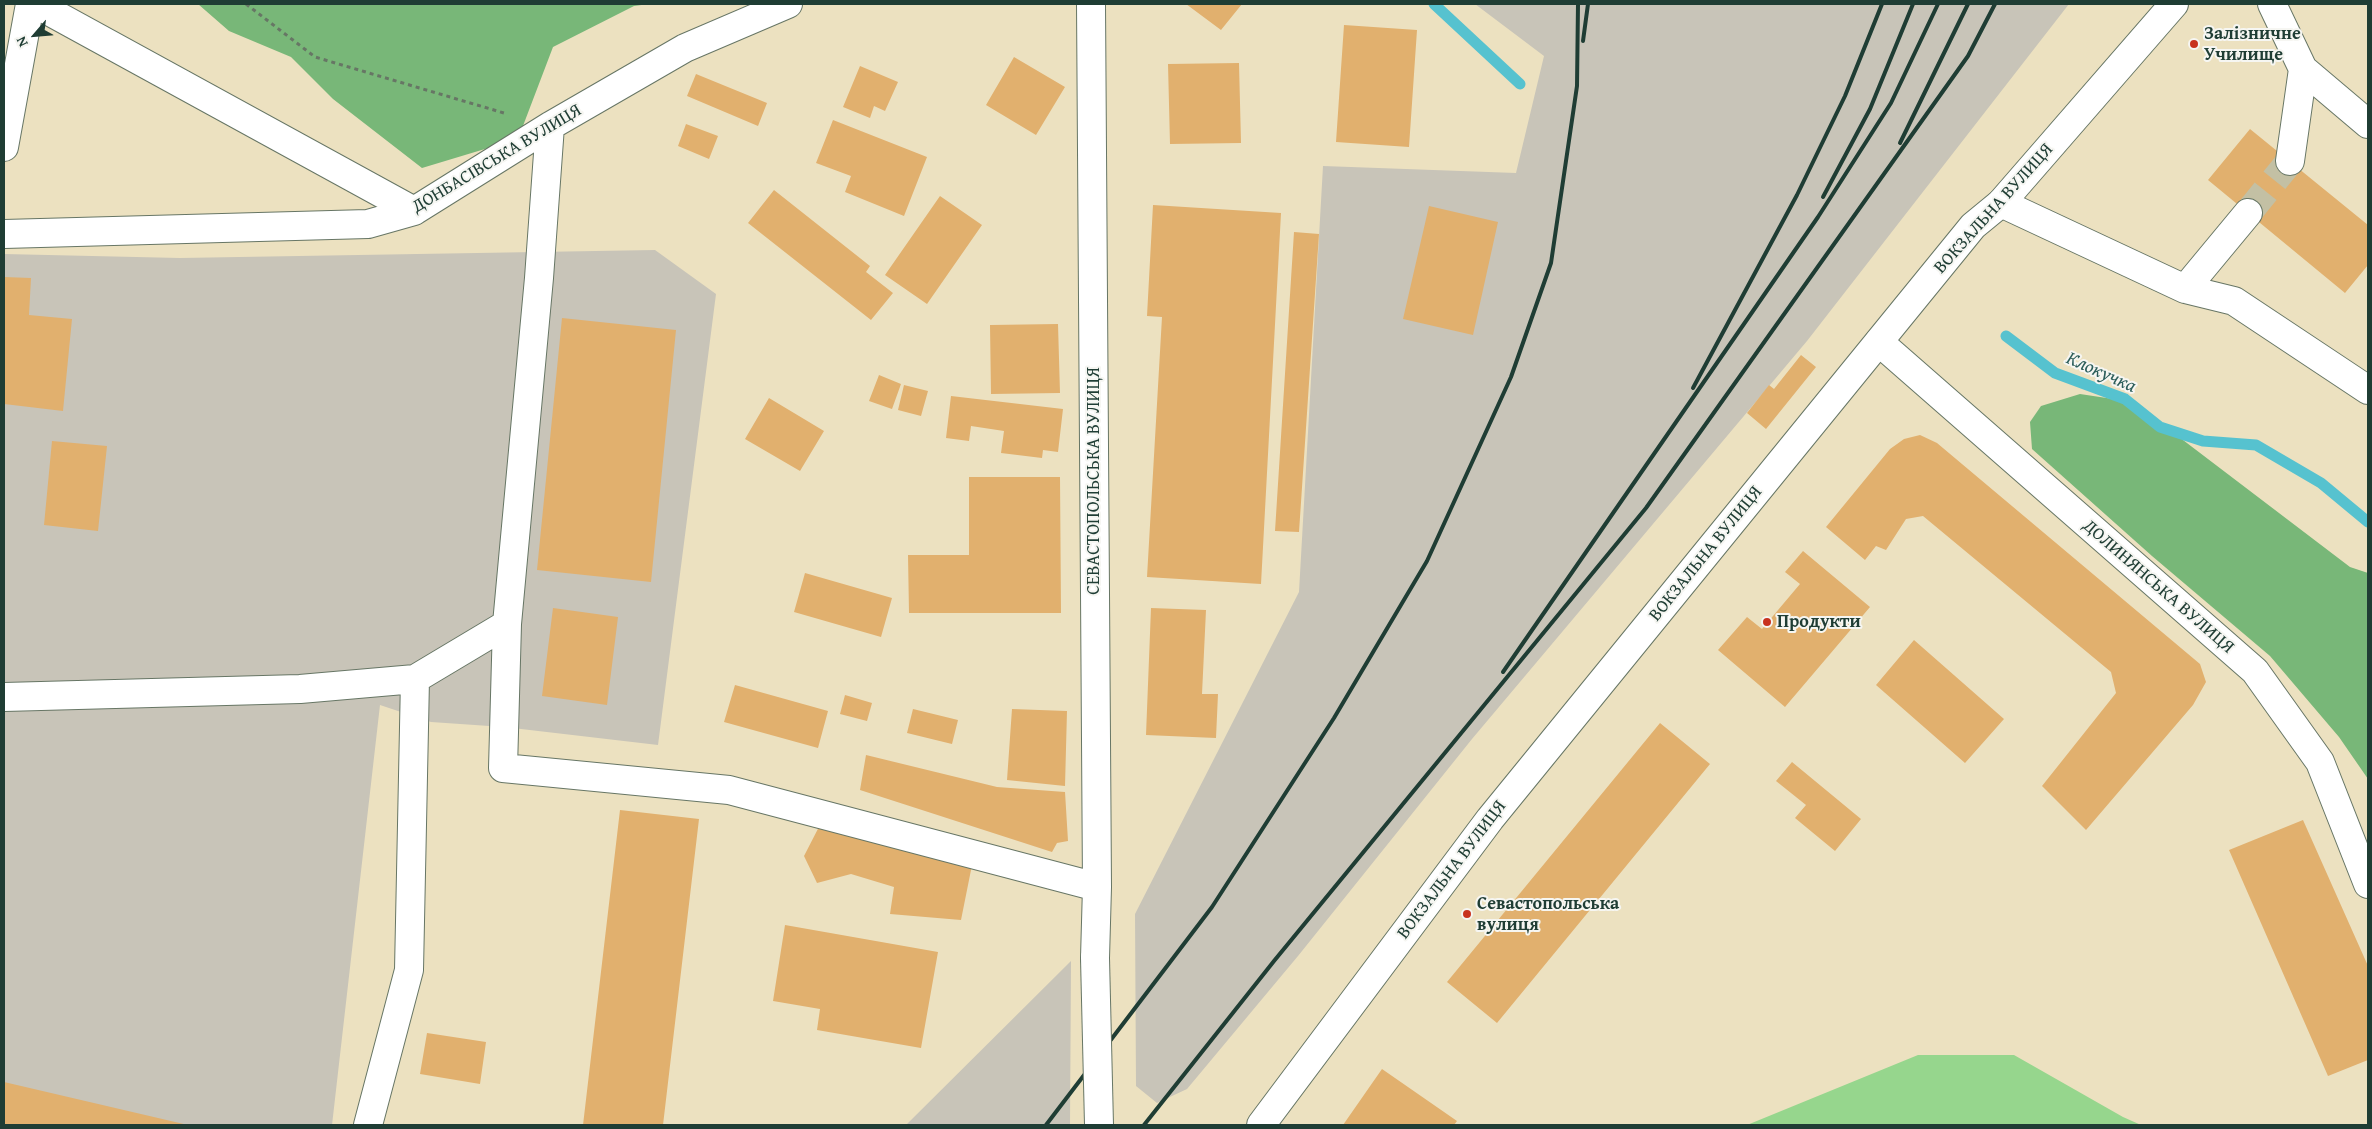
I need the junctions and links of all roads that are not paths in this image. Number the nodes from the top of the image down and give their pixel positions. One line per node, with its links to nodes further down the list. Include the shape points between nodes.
1 (30, 4): 10 (street)
2 (36, 4): 13 (street)
3 (788, 4): 9 (street, ДОНБАСІВСЬКА ВУЛИЦЯ, via 685,48)
4 (1092, 4): 23 (street, СЕВАСТОПОЛЬСЬКА ВУЛИЦЯ)
5 (2174, 4): 12 (street, ВОКЗАЛЬНА ВУЛИЦЯ)
6 (2272, 4): 7 (street)
7 (2303, 69): 8 (street); 11 (street)
8 (2368, 124)
9 (550, 126): 13 (street, ДОНБАСІВСЬКА ВУЛИЦЯ); 19 (street)
10 (4, 147)
11 (2290, 161)
12 (2000, 203): 16 (street); 17 (street, ВОКЗАЛЬНА ВУЛИЦЯ, via 1973,226)
13 (414, 211): 15 (street, ДОНБАСІВСЬКА ВУЛИЦЯ, via 368,224)
14 (2248, 213): 16 (street)
15 (4, 234)
16 (2185, 289): 18 (street, via 2234,301)
17 (1879, 342): 22 (street, ДОЛИНЯНСЬКА ВУЛИЦЯ, via 2255,671 2320,762); 26 (street, ВОКЗАЛЬНА ВУЛИЦЯ, via 1490,819)
18 (2368, 390)
19 (507, 624): 20 (street); 23 (street, via 503,768 729,790)
20 (415, 679): 21 (street, via 300,689); 24 (street, via 409,970)
21 (4, 697)
22 (2368, 884)
23 (1097, 887): 25 (street, СЕВАСТОПОЛЬСЬКА ВУЛИЦЯ, bridge, via 1095,958)
24 (368, 1125)
25 (1099, 1125)
26 (1261, 1125)

